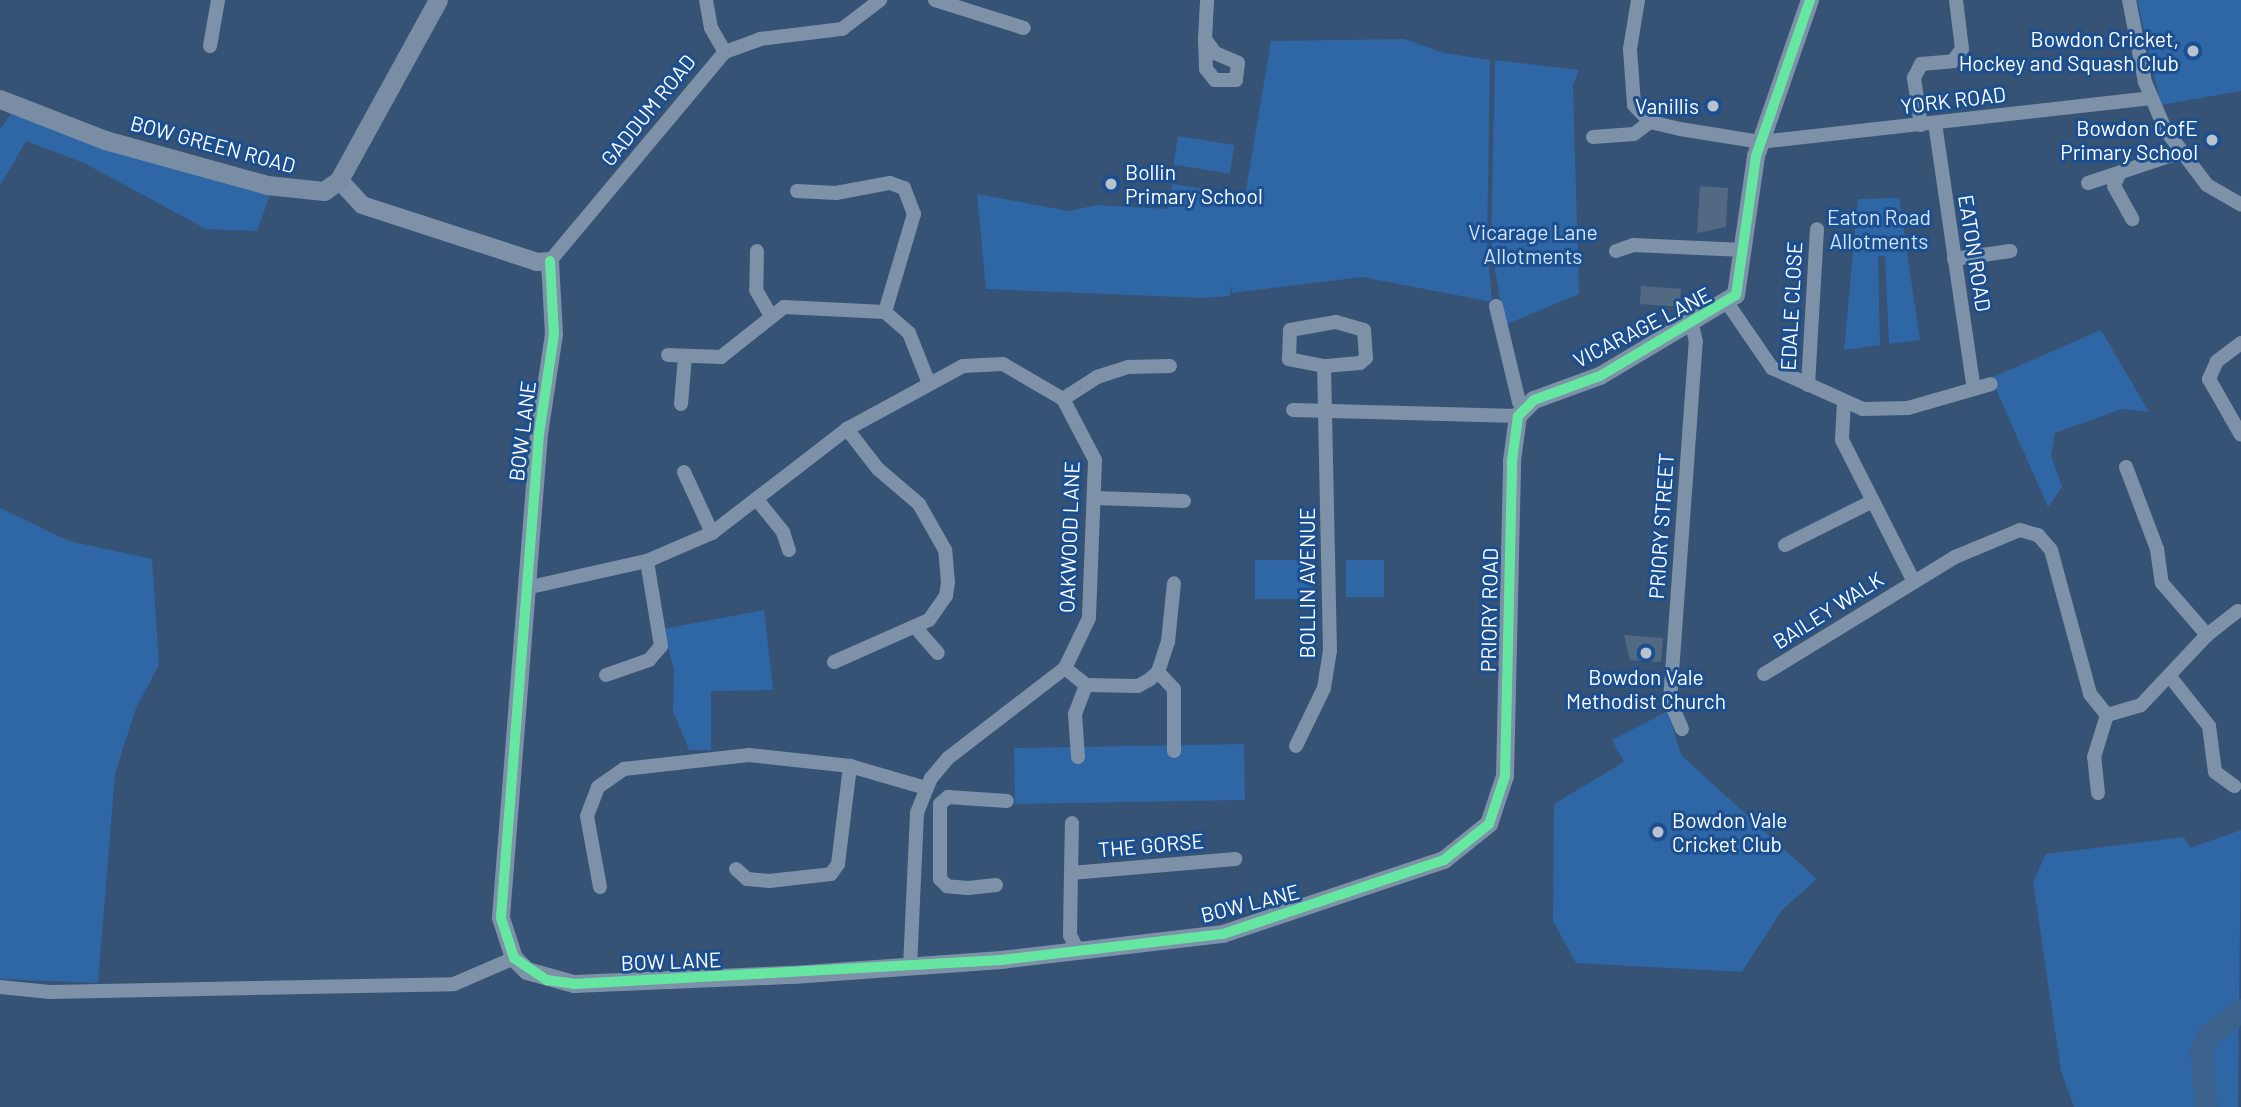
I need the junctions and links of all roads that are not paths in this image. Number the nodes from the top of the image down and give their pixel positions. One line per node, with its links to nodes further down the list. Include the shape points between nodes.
1 (218, 0): 13 (street)
2 (439, 0): 23 (main road)
3 (706, 0): 14 (street, via 711,28)
4 (880, 0): 14 (street, GADDUM ROAD, via 842,29 760,38)
5 (934, 0): 11 (street)
6 (1207, 0): 12 (street)
7 (1637, 0): 17 (street, via 1630,92 1637,111)
8 (1810, 0): 20 (street, VICARAGE LANE)
9 (1956, 0): 18 (street, EATON ROAD, via 1962,49 1953,61 1921,64 1914,78)
10 (2129, 0): 15 (street)
11 (1024, 28)
12 (1205, 39)
13 (210, 46)
14 (725, 52): 34 (street, GADDUM ROAD)
15 (2150, 98): 18 (street, YORK ROAD); 21 (street)
16 (0, 99): 23 (main road, BOW GREEN ROAD, via 105,140 267,185 324,191)
17 (1650, 122): 19 (street, via 1634,134); 20 (street, YORK ROAD)
18 (1928, 124): 20 (street, YORK ROAD); 33 (street, EATON ROAD)
19 (1593, 136)
20 (1760, 142): 29 (street, VICARAGE LANE)
21 (2181, 152): 22 (street); 26 (street, via 2207,185)
22 (2119, 174): 24 (street); 27 (street, via 2114,186)
23 (339, 180): 34 (street, via 362,205 537,262)
24 (2088, 183)
25 (797, 191): 37 (street, via 836,193 890,183 904,188 914,214)
26 (2241, 205)
27 (2132, 219)
28 (1817, 229): 47 (street, EDALE CLOSE)
29 (1744, 250): 31 (street, via 1633,245); 35 (street, VICARAGE LANE, via 1741,284)
30 (757, 251): 38 (street, via 756,290)
31 (1616, 251)
32 (2011, 251): 33 (street)
33 (1954, 259): 48 (street, EATON ROAD)
34 (551, 261): 69 (street, BOW LANE, via 554,334 539,434)
35 (1728, 304): 39 (street, VICARAGE LANE); 47 (street, via 1772,368)
36 (1496, 306): 54 (street)
37 (885, 312): 38 (street, via 800,305); 45 (street, via 909,333)
38 (771, 314): 42 (street, via 747,341 721,357)
39 (1692, 324): 54 (street, VICARAGE LANE, via 1600,376); 82 (street, PRIORY STREET, via 1696,342 1670,701)
40 (2241, 343): 56 (street, via 2217,361 2209,379)
41 (668, 355): 42 (street)
42 (685, 356): 51 (street)
43 (1170, 366): 49 (street, via 1128,367 1097,377)
44 (1324, 366): 44 (street, via 1360,363 1366,358 1364,330 1336,322 1290,330 1289,359); 53 (street, BOLLIN AVENUE)
45 (928, 381): 49 (street, OAKWOOD LANE, via 963,366 1003,364 1023,370); 55 (street, OAKWOOD LANE)
46 (1991, 384): 48 (street)
47 (1808, 385): 50 (street)
48 (1974, 389): 50 (street, via 1884,411)
49 (1063, 398): 59 (street, OAKWOOD LANE, via 1088,438 1095,460)
50 (1844, 401): 62 (street, via 1842,440)
51 (681, 404)
52 (1293, 410): 53 (street)
53 (1326, 412): 54 (street); 83 (street, BOLLIN AVENUE, via 1329,661 1313,717)
54 (1521, 412): 91 (street, PRIORY ROAD, via 1512,461 1505,776)
55 (848, 429): 60 (street, OAKWOOD LANE); 71 (street, via 878,469 919,504 945,550 946,596)
56 (2241, 435)
57 (2126, 467): 72 (street, via 2157,549 2162,583)
58 (684, 472): 63 (street)
59 (1095, 498): 61 (street); 75 (street, OAKWOOD LANE, via 1089,618)
60 (758, 501): 63 (street, OAKWOOD LANE); 65 (street, via 783,532)
61 (1184, 501)
62 (1871, 502): 64 (street); 67 (street)
63 (712, 533): 66 (street, OAKWOOD LANE)
64 (1786, 545)
65 (789, 550)
66 (647, 561): 69 (street, OAKWOOD LANE); 78 (street, via 661,646 649,660)
67 (1914, 582): 77 (street, BAILEY WALK); 81 (street, BAILEY WALK, via 2011,533 2045,539 2090,694)
68 (1174, 583): 76 (street)
69 (526, 588): 101 (street, BOW LANE, via 501,918)
70 (2238, 611): 72 (street)
71 (916, 628): 73 (street); 74 (street)
72 (2207, 635): 79 (street)
73 (937, 653)
74 (834, 662)
75 (1065, 668): 80 (street); 88 (street, OAKWOOD LANE, via 948,758)
76 (1158, 672): 80 (street, via 1138,686); 84 (street, via 1174,689)
77 (1764, 674)
78 (606, 675)
79 (2171, 678): 81 (street, via 2141,705); 87 (street, via 2209,726 2215,772)
80 (1086, 685): 85 (street, via 1075,714)
81 (2107, 715): 89 (street, via 2094,757)
82 (1682, 729)
83 (1296, 746)
84 (1174, 751)
85 (1078, 757)
86 (850, 766): 88 (street); 96 (street, via 838,864 831,874 769,881 747,879); 99 (street, via 749,755 624,769 598,787 587,816)
87 (2234, 786)
88 (926, 788): 93 (street, OAKWOOD LANE, via 917,813)
89 (2098, 793)
90 (1007, 802): 94 (street, via 942,799)
91 (1499, 806): 100 (street, BOW LANE, via 1474,841 1444,860 1325,903 1223,934)
92 (1072, 823): 97 (street, THE GORSE)
93 (914, 851): 94 (street); 102 (street, OAKWOOD LANE)
94 (937, 852): 98 (street, via 940,879 947,886 988,889)
95 (1235, 859): 97 (street, THE GORSE)
96 (736, 869)
97 (1071, 873): 100 (street, THE GORSE, via 1070,935)
98 (996, 885)
99 (600, 887)
100 (1078, 951): 102 (street, BOW LANE)
101 (514, 958): 102 (street, BOW LANE, via 547,980 574,984); 103 (street, via 454,984 50,992)
102 (911, 967)
103 (0, 987)

